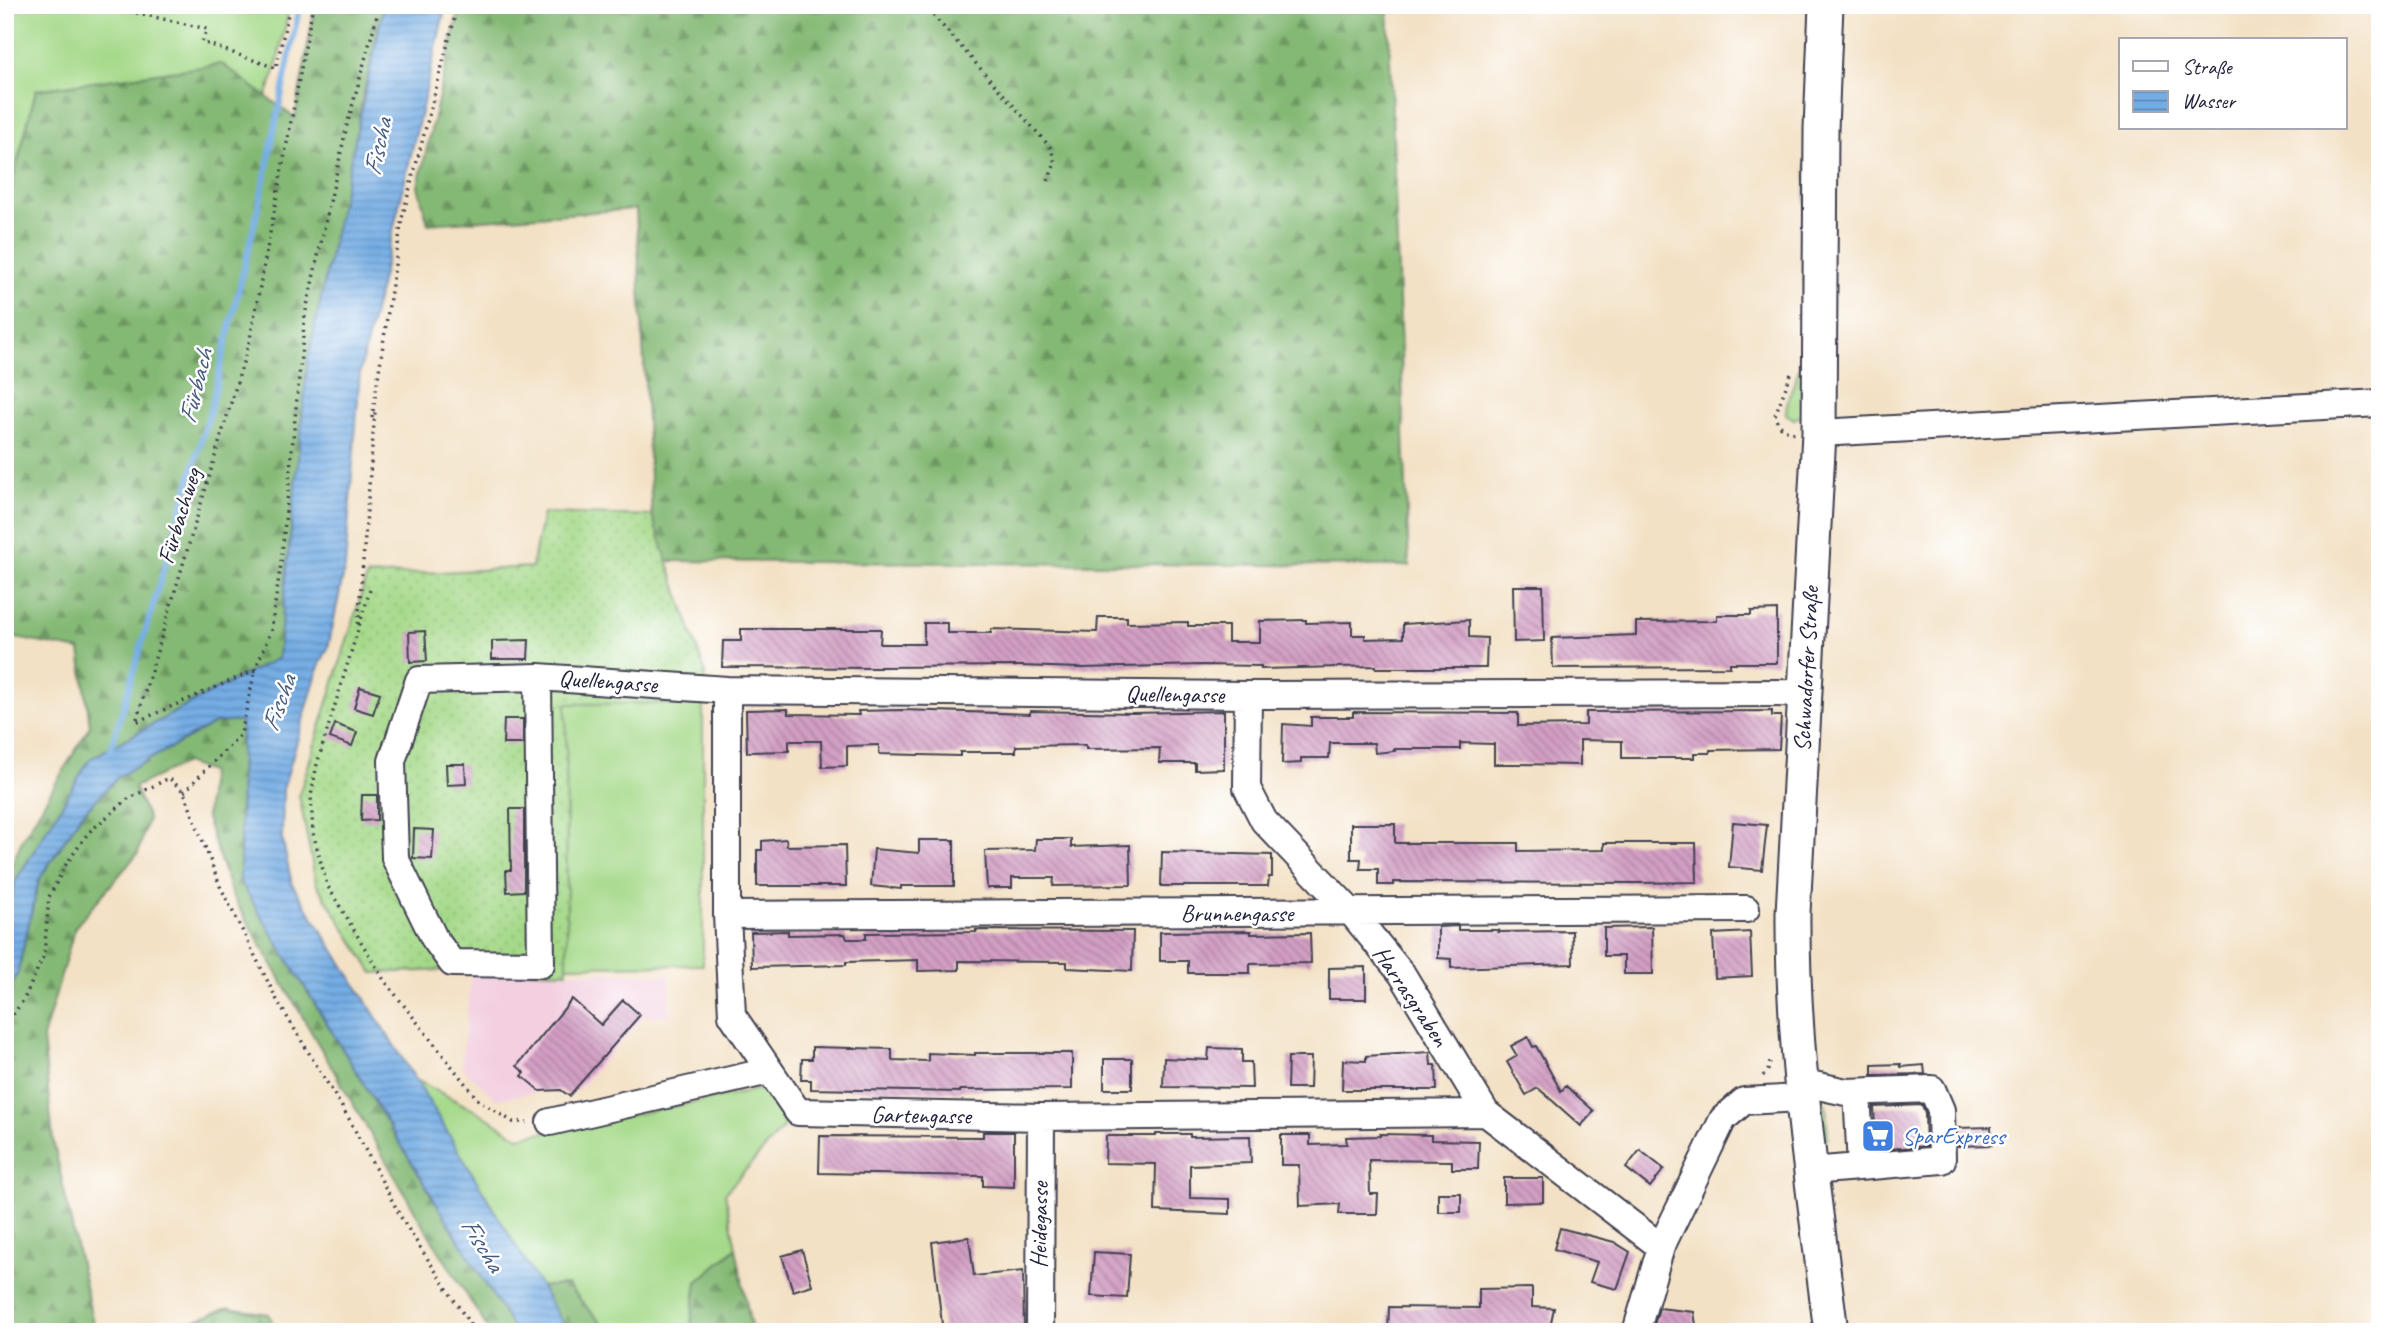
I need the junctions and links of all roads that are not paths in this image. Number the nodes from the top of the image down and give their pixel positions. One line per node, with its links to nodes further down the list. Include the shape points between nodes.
1 (1826, 5): 3 (main road, Schwadorfer Straße)
2 (2380, 403): 3 (street)
3 (1819, 433): 6 (main road, Schwadorfer Straße)
4 (542, 677): 4 (street, Quellengasse, via 541,964 452,962 434,938 395,858 392,761 419,680); 5 (street, Quellengasse)
5 (727, 690): 7 (street, Quellengasse); 10 (street, Gartengasse)
6 (1805, 693): 7 (street, Quellengasse); 12 (main road, Schwadorfer Straße, via 1793,926)
7 (1248, 695): 9 (street, Harrasgraben, via 1247,788 1264,821)
8 (1746, 909): 9 (street, Brunnengasse)
9 (1352, 913): 10 (street, Brunnengasse); 14 (street, Harrasgraben, via 1402,974)
10 (727, 915): 11 (street, Gartengasse, via 732,1015)
11 (769, 1071): 15 (street, Gartengasse, via 798,1112); 16 (street)
12 (1801, 1090): 13 (street); 18 (main road, Schwadorfer Straße); 19 (street, via 1744,1101 1723,1119)
13 (1857, 1092): 17 (street); 17 (street, via 1932,1089 1941,1110 1942,1160)
14 (1486, 1114): 15 (street, Gartengasse); 19 (street, Harrasgraben)
15 (1041, 1117): 20 (street, Heidegasse)
16 (551, 1122)
17 (1861, 1166): 18 (street)
18 (1811, 1171): 22 (main road, Schwadorfer Straße)
19 (1661, 1247): 21 (street)
20 (1040, 1332)
21 (1636, 1332)
22 (1830, 1332)

